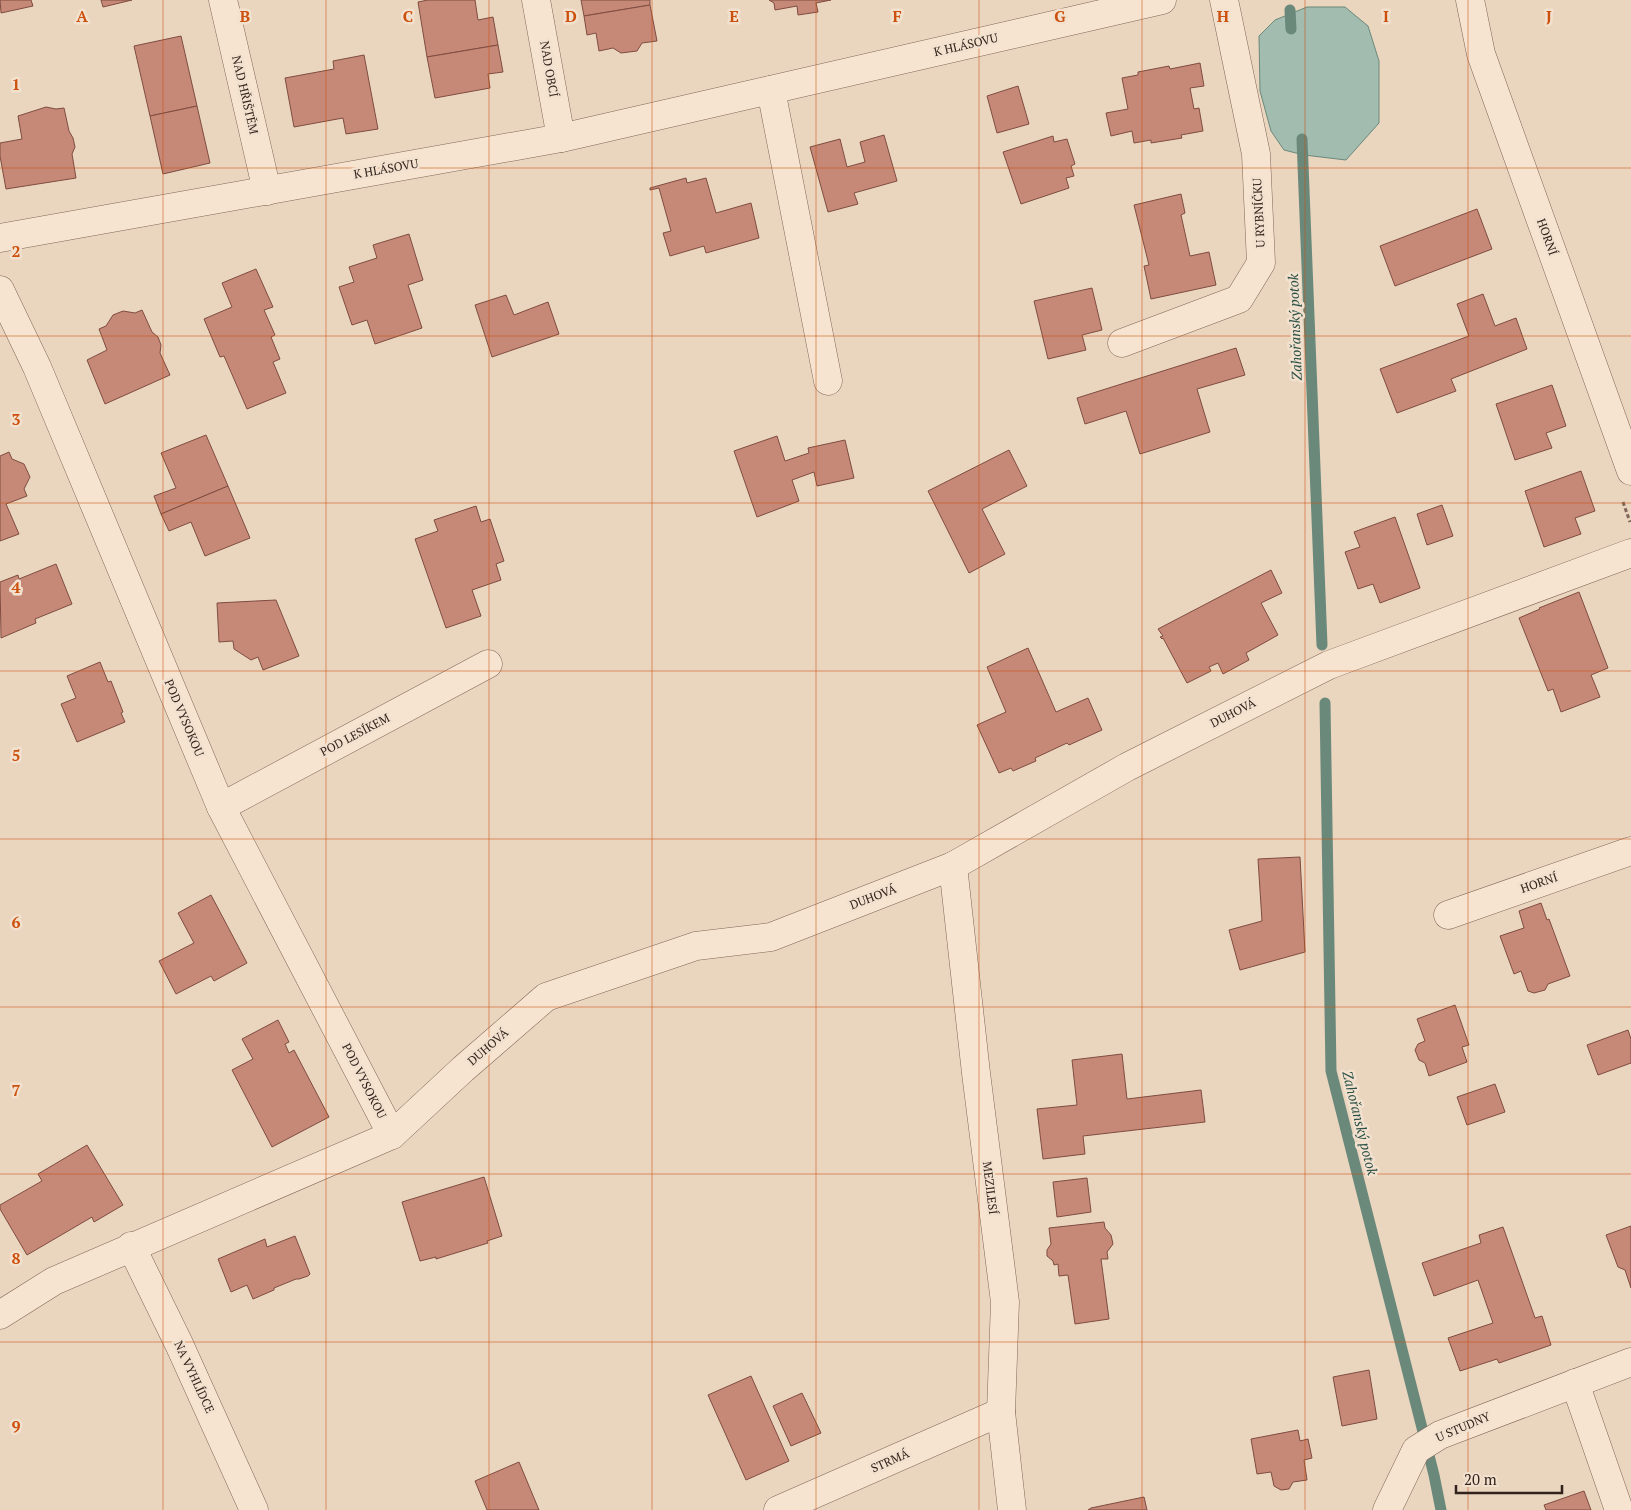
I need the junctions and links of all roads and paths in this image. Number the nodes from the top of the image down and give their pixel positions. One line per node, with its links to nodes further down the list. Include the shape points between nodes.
1 (223, 0): 8 (street, NAD HŘIŠTĚM)
2 (536, 0): 7 (street, NAD OBCÍ)
3 (1162, 0): 6 (street, K HLÁSOVU)
4 (1224, 0): 11 (street, U RYBNÍČKU, via 1256,154 1261,264 1239,299)
5 (1470, 0): 13 (street, HORNÍ, via 1481,54)
6 (771, 90): 7 (street, K HLÁSOVU); 12 (street)
7 (561, 138): 8 (street, K HLÁSOVU)
8 (267, 191): 9 (street, K HLÁSOVU)
9 (0, 238)
10 (0, 290): 16 (street, POD VYSOKOU, via 37,367)
11 (1122, 342)
12 (828, 381)
13 (1631, 472)
14 (1631, 553): 18 (street, DUHOVÁ, via 1328,665 1127,767)
15 (488, 664): 16 (street, POD LESÍKEM)
16 (221, 807): 20 (street, POD VYSOKOU)
17 (1631, 851): 19 (street, HORNÍ)
18 (953, 866): 20 (street, DUHOVÁ, via 771,937 696,946 546,997); 25 (street, MEZILESÍ, via 1004,1302)
19 (1448, 915)
20 (392, 1135): 21 (street, DUHOVÁ)
21 (131, 1246): 22 (street, DUHOVÁ, via 54,1281); 26 (street, NA VYHLÍDCE)
22 (0, 1316)
23 (1631, 1362): 24 (street, U STUDNY)
24 (1575, 1383): 29 (street, U STUDNY, via 1440,1435 1416,1450); 30 (street)
25 (1001, 1412): 27 (street, STRMÁ); 28 (street, MEZILESÍ)
26 (254, 1510)
27 (778, 1510)
28 (1012, 1510)
29 (1387, 1510)
30 (1619, 1510)

